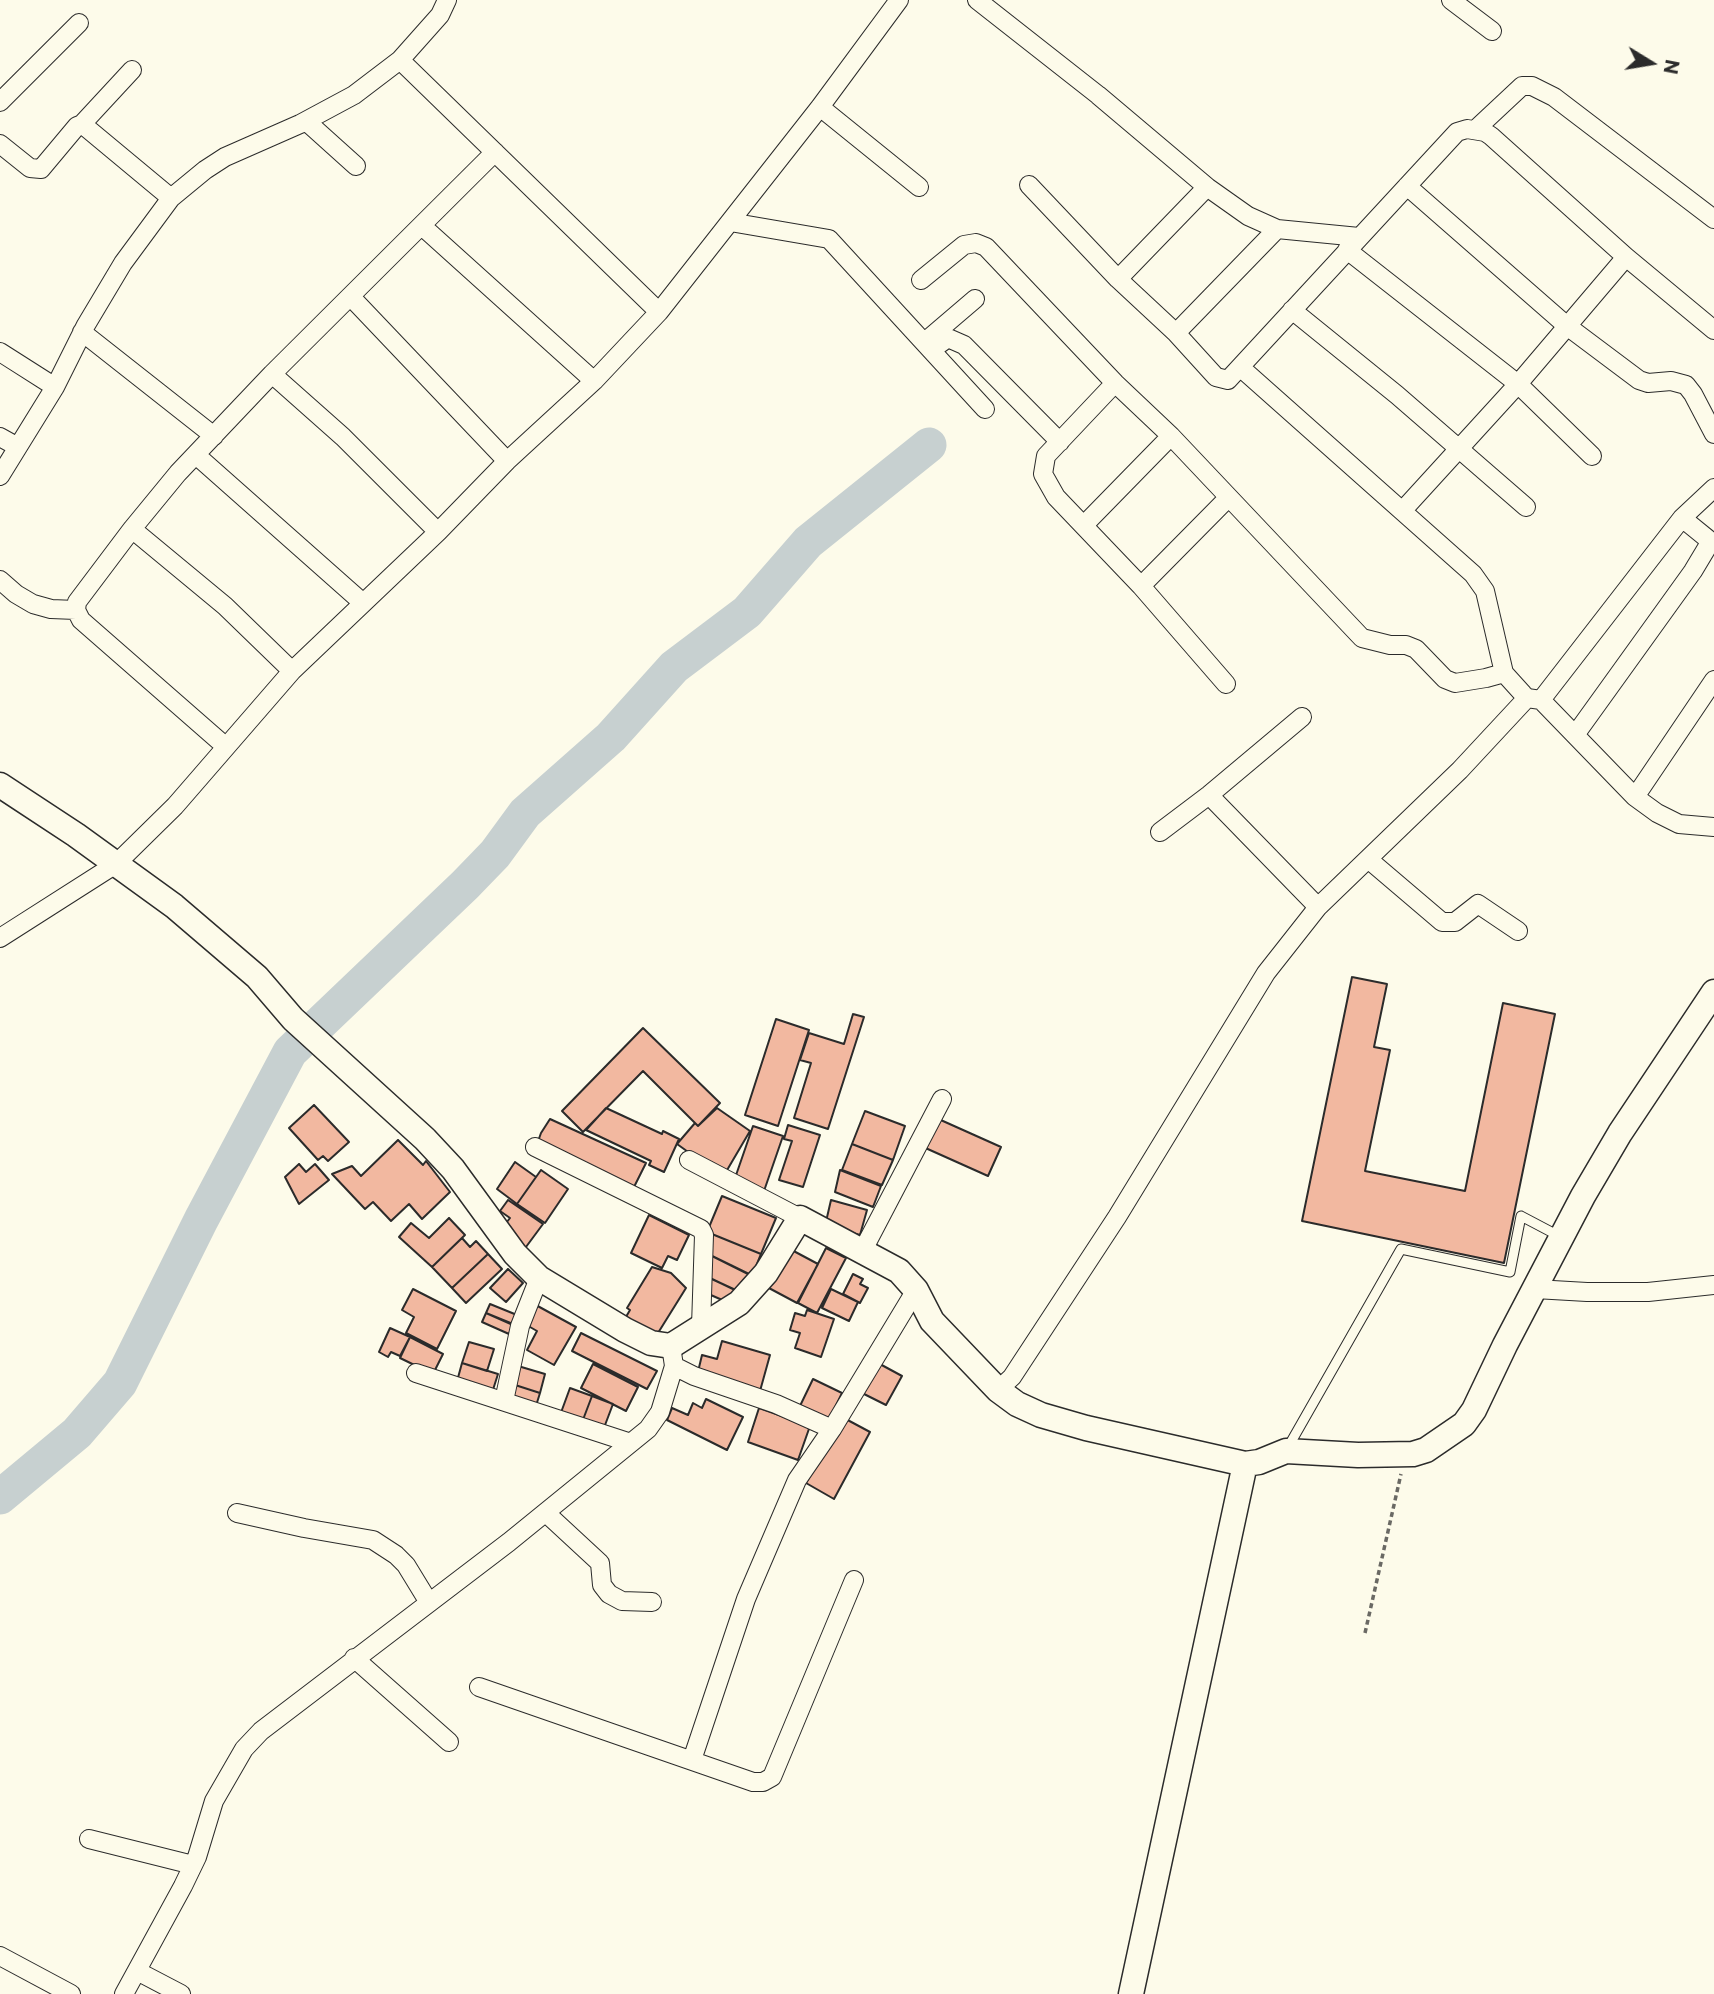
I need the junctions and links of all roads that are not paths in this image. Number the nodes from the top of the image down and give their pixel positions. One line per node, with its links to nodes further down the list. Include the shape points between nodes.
1 (447, 0): 7 (street, via 440,15)
2 (899, 0): 10 (street)
3 (977, 0): 20 (street)
4 (1451, 0): 6 (street)
5 (79, 23): 9 (street)
6 (1492, 31)
7 (400, 60): 11 (street, via 354,95); 15 (street)
8 (132, 69): 12 (street)
9 (0, 102)
10 (820, 107): 19 (street); 23 (street)
11 (306, 121): 16 (street); 21 (street, via 225,157)
12 (82, 124): 14 (street, via 41,169 30,168); 21 (street)
13 (1476, 129): 18 (street, via 1457,132); 22 (street, via 1522,86 1532,86 1554,97); 27 (street, via 1491,136)
14 (0, 144)
15 (495, 152): 24 (street); 33 (street)
16 (356, 166)
17 (1030, 185): 28 (street)
18 (1407, 186): 26 (street); 34 (street)
19 (919, 187)
20 (1207, 187): 25 (street, via 1248,216); 28 (street)
21 (168, 196): 36 (street)
22 (1714, 219)
23 (730, 222): 33 (street); 38 (street, via 830,239)
24 (422, 226): 30 (street); 42 (street)
25 (1277, 229): 26 (street); 37 (street)
26 (1353, 244): 32 (street); 44 (street)
27 (1626, 257): 34 (street); 35 (street)
28 (1118, 279): 37 (street)
29 (921, 281): 43 (street, via 964,245 986,247)
30 (351, 297): 41 (street); 56 (street)
31 (975, 299): 38 (street)
32 (1292, 310): 40 (street); 53 (street)
33 (659, 312): 42 (street)
34 (1567, 326): 44 (street); 47 (street, via 1639,380 1686,385)
35 (1714, 330)
36 (82, 332): 45 (street); 48 (street)
37 (1176, 332): 40 (street, via 1219,379 1230,378)
38 (928, 346): 46 (street); 51 (street, via 948,338 964,345)
39 (0, 352): 45 (street)
40 (1240, 367): 61 (street)
41 (272, 374): 48 (street); 65 (street)
42 (594, 381): 56 (street)
43 (1115, 383): 49 (street); 51 (street)
44 (1518, 384): 53 (street); 55 (street)
45 (55, 387): 52 (street)
46 (985, 409)
47 (1714, 434)
48 (214, 436): 54 (street)
49 (1171, 436): 59 (street); 63 (street)
50 (0, 437): 52 (street)
51 (1059, 442): 63 (street, via 1046,456 1043,474 1056,497)
52 (18, 447): 57 (street)
53 (1460, 448): 60 (street); 61 (street)
54 (196, 455): 64 (street); 69 (street)
55 (1592, 456)
56 (507, 461): 65 (street)
57 (0, 476)
58 (1714, 488): 62 (street)
59 (1228, 498): 68 (street); 72 (street, via 1362,638 1416,649 1445,679 1455,683)
60 (1525, 507)
61 (1403, 510): 72 (street, via 1473,574 1485,591)
62 (1682, 518): 66 (street); 75 (street)
63 (1084, 525): 68 (street)
64 (132, 529): 70 (street); 71 (street, via 225,606)
65 (438, 532): 69 (street)
66 (1712, 543): 77 (street)
67 (0, 580): 70 (street, via 41,607)
68 (1141, 586): 74 (street)
69 (363, 603): 71 (street)
70 (76, 610): 78 (street, via 81,620)
71 (292, 671): 78 (street)
72 (1504, 673): 75 (street)
73 (1714, 680): 81 (street)
74 (1226, 684)
75 (1534, 699): 77 (street); 84 (street)
76 (1302, 717): 80 (street)
77 (1575, 735): 81 (street)
78 (225, 746): 85 (street, via 175,806)
79 (0, 785): 85 (street)
80 (1209, 795): 83 (street); 86 (street)
81 (1635, 797): 82 (street, via 1679,824)
82 (1713, 826)
83 (1160, 832)
84 (1368, 859): 86 (street); 87 (street, via 1441,922 1455,922 1478,904)
85 (116, 864): 88 (street); 96 (street, via 257,977 293,1019 425,1139)
86 (1318, 908): 103 (street, via 1266,973 1117,1217 1012,1377)
87 (1518, 931)
88 (0, 938)
89 (1711, 1002): 94 (street, via 1620,1133)
90 (942, 1099): 95 (street)
91 (536, 1147): 100 (street, via 701,1228)
92 (689, 1160): 93 (street)
93 (800, 1218): 95 (street); 100 (street, via 756,1285 739,1303)
94 (1562, 1238): 98 (street); 107 (lane, via 1521,1216 1510,1272 1401,1249)
95 (863, 1250): 99 (street, via 899,1271)
96 (539, 1278): 101 (street); 104 (street, via 520,1326)
97 (1714, 1285): 98 (street, via 1648,1292)
98 (1535, 1289): 107 (street, via 1464,1424 1426,1450 1405,1455)
99 (916, 1290): 103 (street, via 932,1321); 105 (street)
100 (701, 1325): 101 (street)
101 (672, 1356): 105 (street, via 694,1376); 106 (street, via 656,1421)
102 (415, 1373): 104 (street)
103 (998, 1390): 108 (street, via 1052,1419)
104 (504, 1401): 106 (street)
105 (832, 1429): 117 (street, via 797,1480 759,1565)
106 (631, 1443): 110 (street)
107 (1286, 1451): 108 (street)
108 (1245, 1464): 125 (street)
109 (237, 1513): 112 (street, via 373,1540 406,1565)
110 (546, 1513): 112 (street); 113 (street, via 600,1563 609,1594 622,1601)
111 (854, 1580): 117 (street, via 772,1777 752,1782)
112 (428, 1601): 114 (street)
113 (652, 1602)
114 (354, 1658): 116 (street); 119 (street, via 244,1749 214,1801)
115 (479, 1687): 117 (street)
116 (449, 1742)
117 (692, 1760)
118 (89, 1839): 119 (street)
119 (193, 1865): 121 (street)
120 (0, 1956): 122 (street)
121 (137, 1972): 123 (street); 124 (street)
122 (71, 1994)
123 (124, 1994)
124 (181, 1994)
125 (1131, 1994)

